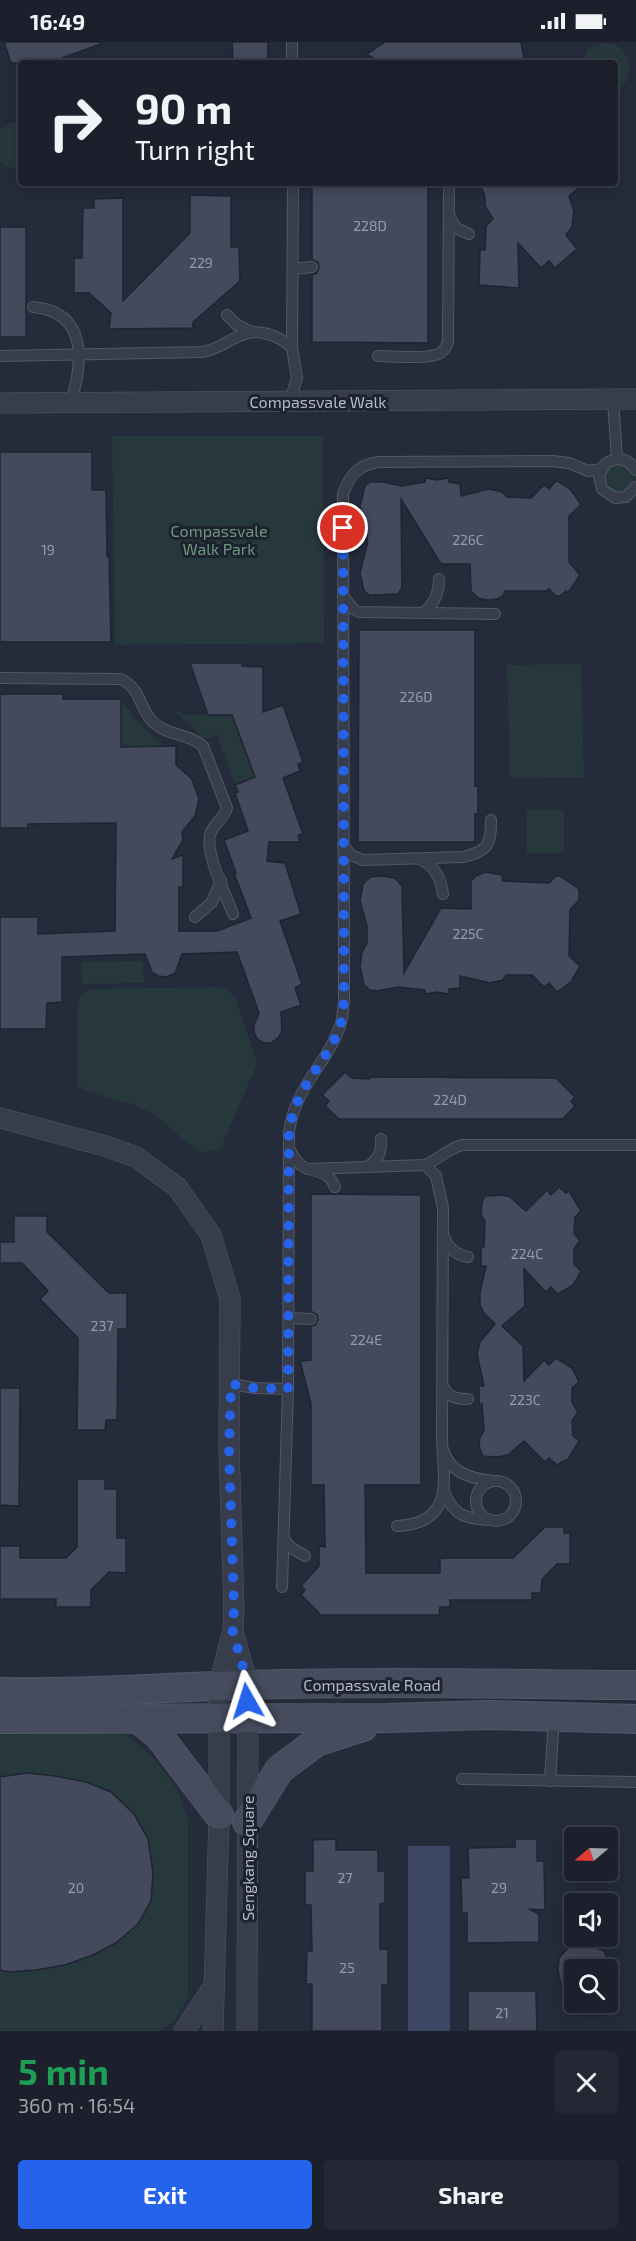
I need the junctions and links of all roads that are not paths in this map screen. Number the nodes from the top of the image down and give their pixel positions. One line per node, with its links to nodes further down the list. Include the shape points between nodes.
1 (292, 42): 2 (lane)
2 (292, 60)
3 (293, 186): 8 (lane)
4 (449, 186): 5 (lane)
5 (448, 214): 6 (lane, via 456,228); 15 (lane, via 448,342 438,355)
6 (469, 234)
7 (312, 267): 8 (lane)
8 (293, 268): 12 (lane)
9 (33, 307): 14 (lane, via 55,311 66,318 77,340)
10 (227, 315): 11 (lane)
11 (252, 332): 12 (lane, via 277,337); 14 (lane, via 202,352)
12 (292, 348): 18 (lane, via 297,378)
13 (0, 356): 14 (lane)
14 (77, 356): 19 (lane, via 78,380)
15 (378, 356)
16 (636, 399): 17 (street, Compassvale Walk)
17 (613, 400): 18 (street, Compassvale Walk); 21 (lane)
18 (290, 401): 19 (street, Compassvale Walk)
19 (72, 402): 20 (street, Compassvale Walk)
20 (0, 403)
21 (617, 459): 22 (lane); 23 (lane)
22 (636, 468)
23 (601, 469): 24 (lane, via 599,482 610,496 626,497); 26 (lane, via 588,471 553,461 365,464 354,470 343,494)
24 (636, 487)
25 (439, 579): 27 (lane, via 436,599)
26 (343, 596): 27 (lane, via 359,612); 31 (lane)
27 (423, 613): 28 (lane)
28 (495, 614)
29 (0, 678): 33 (lane, via 121,679 136,691 145,711 158,726 196,739 203,746 227,808 209,839)
30 (491, 820): 32 (lane, via 491,837 479,853)
31 (343, 845): 32 (lane, via 351,855 363,860); 40 (lane, via 341,1023 297,1100 291,1117)
32 (419, 859): 34 (lane, via 428,862 438,875)
33 (220, 880): 35 (lane); 36 (lane, via 212,902)
34 (443, 894)
35 (233, 914)
36 (195, 917)
37 (0, 1118): 50 (street, via 136,1157 177,1187 211,1235 230,1299)
38 (381, 1139): 42 (lane, via 377,1160)
39 (636, 1145): 41 (lane, via 462,1145)
40 (290, 1150): 43 (lane); 47 (lane)
41 (425, 1165): 42 (lane); 45 (lane, via 438,1184)
42 (366, 1167): 43 (lane)
43 (308, 1169): 44 (lane, via 327,1175)
44 (335, 1186)
45 (442, 1230): 46 (lane, via 449,1247); 49 (lane)
46 (468, 1257)
47 (289, 1318): 48 (lane); 51 (lane)
48 (311, 1319)
49 (442, 1383): 52 (lane, via 447,1394); 53 (lane)
50 (231, 1384): 51 (lane); 61 (street)
51 (288, 1389): 58 (lane)
52 (468, 1399)
53 (442, 1446): 54 (lane, via 446,1458 460,1472); 55 (lane)
54 (493, 1481): 56 (lane, via 481,1487 476,1499 480,1512); 56 (lane, via 511,1488 516,1501 508,1517)
55 (444, 1492): 56 (lane, via 455,1511 472,1519); 57 (lane, via 431,1515 416,1523)
56 (496, 1521)
57 (396, 1526)
58 (284, 1539): 59 (lane); 60 (lane)
59 (305, 1556)
60 (282, 1587)
61 (232, 1629): 62 (street); 64 (street)
62 (248, 1685): 63 (street, Compassvale Road); 64 (street, Compassvale Road); 68 (street, Sengkang Square)
63 (636, 1685)
64 (219, 1686): 65 (street, Compassvale Road); 68 (street, Sengkang Square)
65 (0, 1692)
66 (554, 1716): 69 (street, Compassvale Road); 71 (street, Compassvale Road); 73 (lane)
67 (136, 1718): 68 (street, Compassvale Road); 70 (street, Compassvale Road); 75 (street, via 159,1736)
68 (233, 1718): 69 (street, Compassvale Road); 75 (street, Sengkang Square); 76 (street, Sengkang Square)
69 (387, 1718): 76 (street, via 316,1742 279,1770)
70 (0, 1719)
71 (636, 1719)
72 (462, 1779): 73 (lane)
73 (550, 1781): 74 (lane)
74 (636, 1782)
75 (219, 1815): 77 (street, Sengkang Square)
76 (247, 1822): 80 (street, Sengkang Square)
77 (213, 1987): 78 (street); 79 (street, Sengkang Square)
78 (184, 2031)
79 (213, 2031)
80 (247, 2031)

